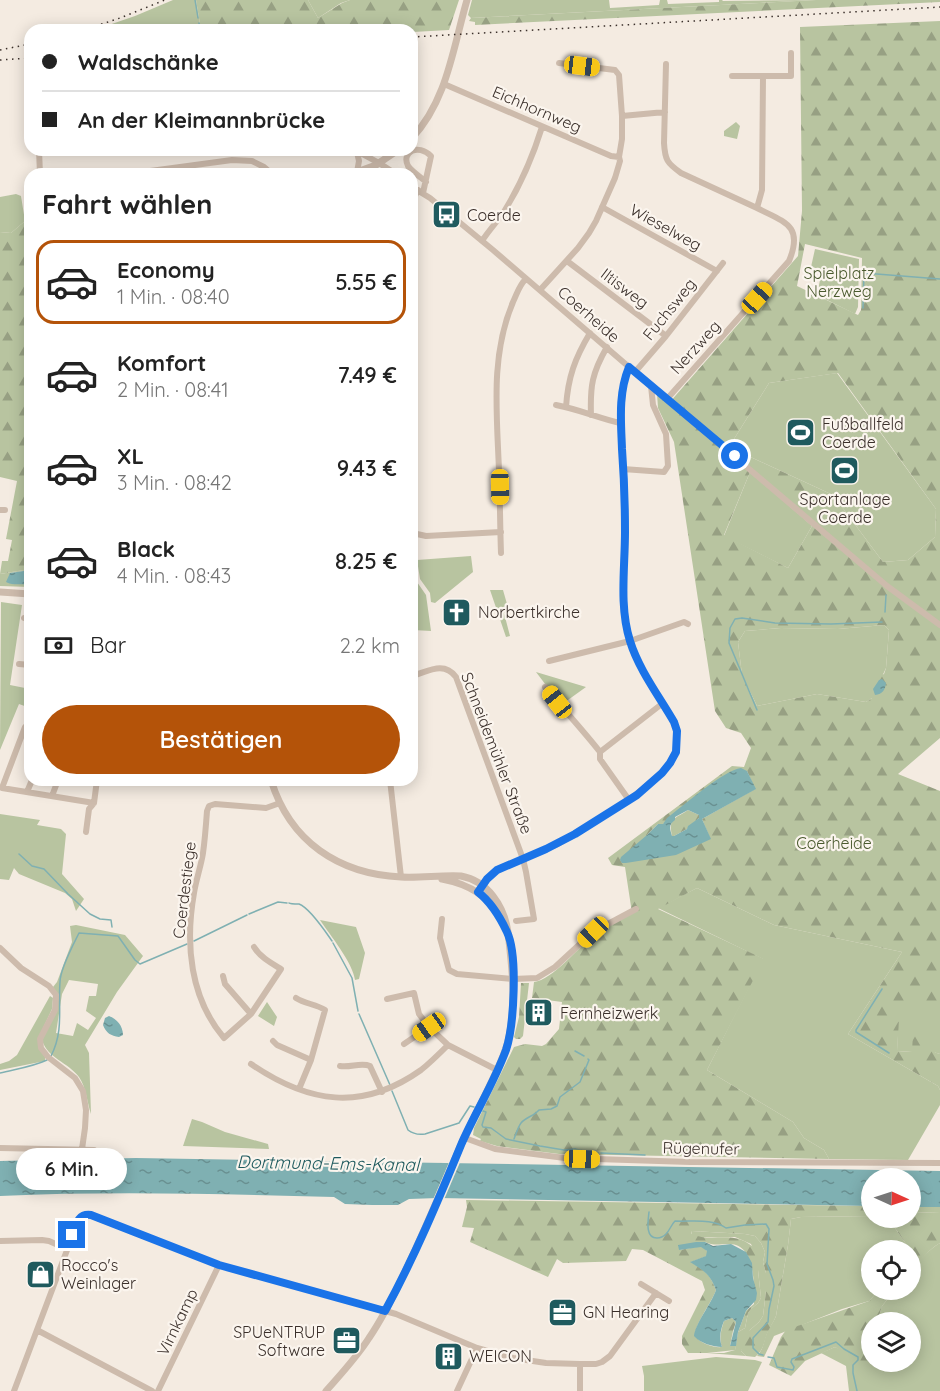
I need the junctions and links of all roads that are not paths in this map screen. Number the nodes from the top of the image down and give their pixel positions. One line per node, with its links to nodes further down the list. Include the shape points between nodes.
1 (466, 0): 7 (street)
2 (791, 53): 6 (street, via 791,76)
3 (559, 63): 9 (street, via 615,70 619,75)
4 (666, 64): 8 (street, Nerzweg)
5 (732, 76): 6 (street)
6 (764, 76): 25 (street, via 762,190)
7 (444, 84): 10 (street, Eichhornweg); 11 (street, via 430,117)
8 (665, 112): 9 (street); 25 (street, Nerzweg, via 665,154 671,166)
9 (622, 116): 15 (street)
10 (543, 126): 15 (street, Eichhornweg); 26 (street, via 519,186)
11 (418, 131)
12 (418, 149): 22 (street, via 431,156)
13 (365, 156): 16 (street)
14 (390, 156): 16 (street)
15 (619, 157): 24 (street)
16 (381, 162): 19 (street); 20 (street)
17 (180, 168): 18 (street, via 223,160 252,161)
18 (265, 168)
19 (366, 168)
20 (388, 168)
21 (418, 175): 22 (street)
22 (426, 182): 23 (street)
23 (418, 190): 26 (street, Coerheide)
24 (602, 207): 27 (street, via 589,233); 29 (street, Wieselweg)
25 (757, 208): 38 (street, Nerzweg, via 788,224 793,231 794,251)
26 (482, 241): 30 (street, Coerheide)
27 (567, 261): 31 (street); 33 (street, Iltisweg)
28 (723, 263): 29 (street, Fuchsweg)
29 (717, 271): 33 (street, Fuchsweg)
30 (526, 279): 31 (street, Coerheide); 44 (street, via 508,313 498,363)
31 (540, 290): 32 (street, Coerheide)
32 (590, 333): 34 (street, Coerheide); 40 (street, via 570,376)
33 (666, 336): 36 (street, Fuchsweg)
34 (607, 347): 35 (street, Coerheide); 41 (street, via 592,380)
35 (629, 367): 36 (street, Coerheide); 42 (street)
36 (635, 372): 37 (street, Coerheide)
37 (651, 386): 38 (street, Coerheide); 43 (street, via 653,405 666,434 668,466 664,472)
38 (667, 399): 50 (street, Coerheide, via 887,586)
39 (556, 405): 40 (street)
40 (566, 407): 41 (street)
41 (591, 415): 42 (street)
42 (620, 423): 43 (street)
43 (623, 469): 51 (street, via 624,611)
44 (501, 532): 45 (street); 46 (street)
45 (418, 534)
46 (501, 553)
47 (0, 592): 48 (street)
48 (24, 594)
49 (688, 624): 51 (street, via 684,622)
50 (940, 625)
51 (630, 641): 52 (street); 57 (street)
52 (549, 661)
53 (19, 664): 54 (street)
54 (24, 664)
55 (418, 674): 71 (street, Schneidemühler Straße, via 444,668 456,677)
56 (545, 687): 59 (street)
57 (663, 703): 59 (street); 67 (street, via 677,731 676,752 662,773)
58 (24, 730): 65 (street, via 2,788)
59 (600, 752): 67 (street, via 600,759)
60 (30, 786): 65 (street)
61 (56, 786): 66 (street)
62 (96, 786): 68 (street)
63 (274, 786): 69 (street)
64 (391, 786): 72 (street)
65 (27, 792): 66 (street)
66 (52, 796): 68 (street)
67 (629, 800): 71 (street, via 552,847)
68 (94, 802): 70 (street, via 89,809)
69 (280, 803): 72 (street, via 305,839 331,858 368,873); 86 (street, Coerdestiege, via 263,808 215,804 209,807 194,894 190,933 199,994 224,1038)
70 (86, 832)
71 (523, 859): 74 (street, via 497,870); 78 (street, Schneidemühler Straße, via 537,920)
72 (401, 877): 73 (street)
73 (428, 877): 74 (street, via 461,876); 75 (street, via 456,882)
74 (483, 885): 75 (street); 79 (street, via 500,906)
75 (478, 892): 79 (street, via 495,909)
76 (636, 909): 83 (street, via 593,932 546,974)
77 (442, 919): 83 (street, via 440,938 449,970 457,975)
78 (516, 921)
79 (508, 933): 83 (street)
80 (254, 947): 86 (street, Coerdestiege, via 281,969)
81 (0, 948): 99 (street, via 56,995 54,1010 40,1039 41,1048 75,1077 83,1091 86,1128)
82 (223, 976): 86 (street, via 225,984)
83 (513, 979): 94 (street, via 510,1030)
84 (296, 998): 91 (street, via 325,1010)
85 (387, 999): 87 (street, via 414,993 419,1014)
86 (251, 1014)
87 (429, 1027): 89 (street); 90 (street)
88 (273, 1041): 91 (street)
89 (404, 1044)
90 (447, 1045): 94 (street); 96 (street, via 423,1069)
91 (311, 1060): 95 (street)
92 (251, 1064): 95 (street)
93 (340, 1066): 96 (street, via 370,1066)
94 (497, 1070): 97 (street)
95 (299, 1089): 96 (street, via 348,1098)
96 (382, 1092)
97 (465, 1137): 101 (street, Rügenufer, via 495,1149 565,1158); 108 (street, via 424,1234)
98 (0, 1148): 99 (street)
99 (82, 1149): 100 (street)
100 (94, 1150)
101 (940, 1163)
102 (0, 1241): 103 (street, via 42,1240)
103 (67, 1249): 104 (street, via 80,1217 87,1214); 109 (street)
104 (219, 1265): 108 (street); 114 (street, Virnkamp)
105 (641, 1284): 106 (street)
106 (656, 1293): 107 (street); 111 (street, via 610,1356 596,1364)
107 (669, 1301)
108 (385, 1311): 110 (street); 115 (street, via 361,1350)
109 (38, 1330): 112 (street); 113 (street)
110 (477, 1348): 111 (street, via 513,1358); 116 (street)
111 (580, 1364): 117 (street)
112 (14, 1391)
113 (152, 1391)
114 (158, 1391)
115 (326, 1391)
116 (457, 1391)
117 (580, 1391)

